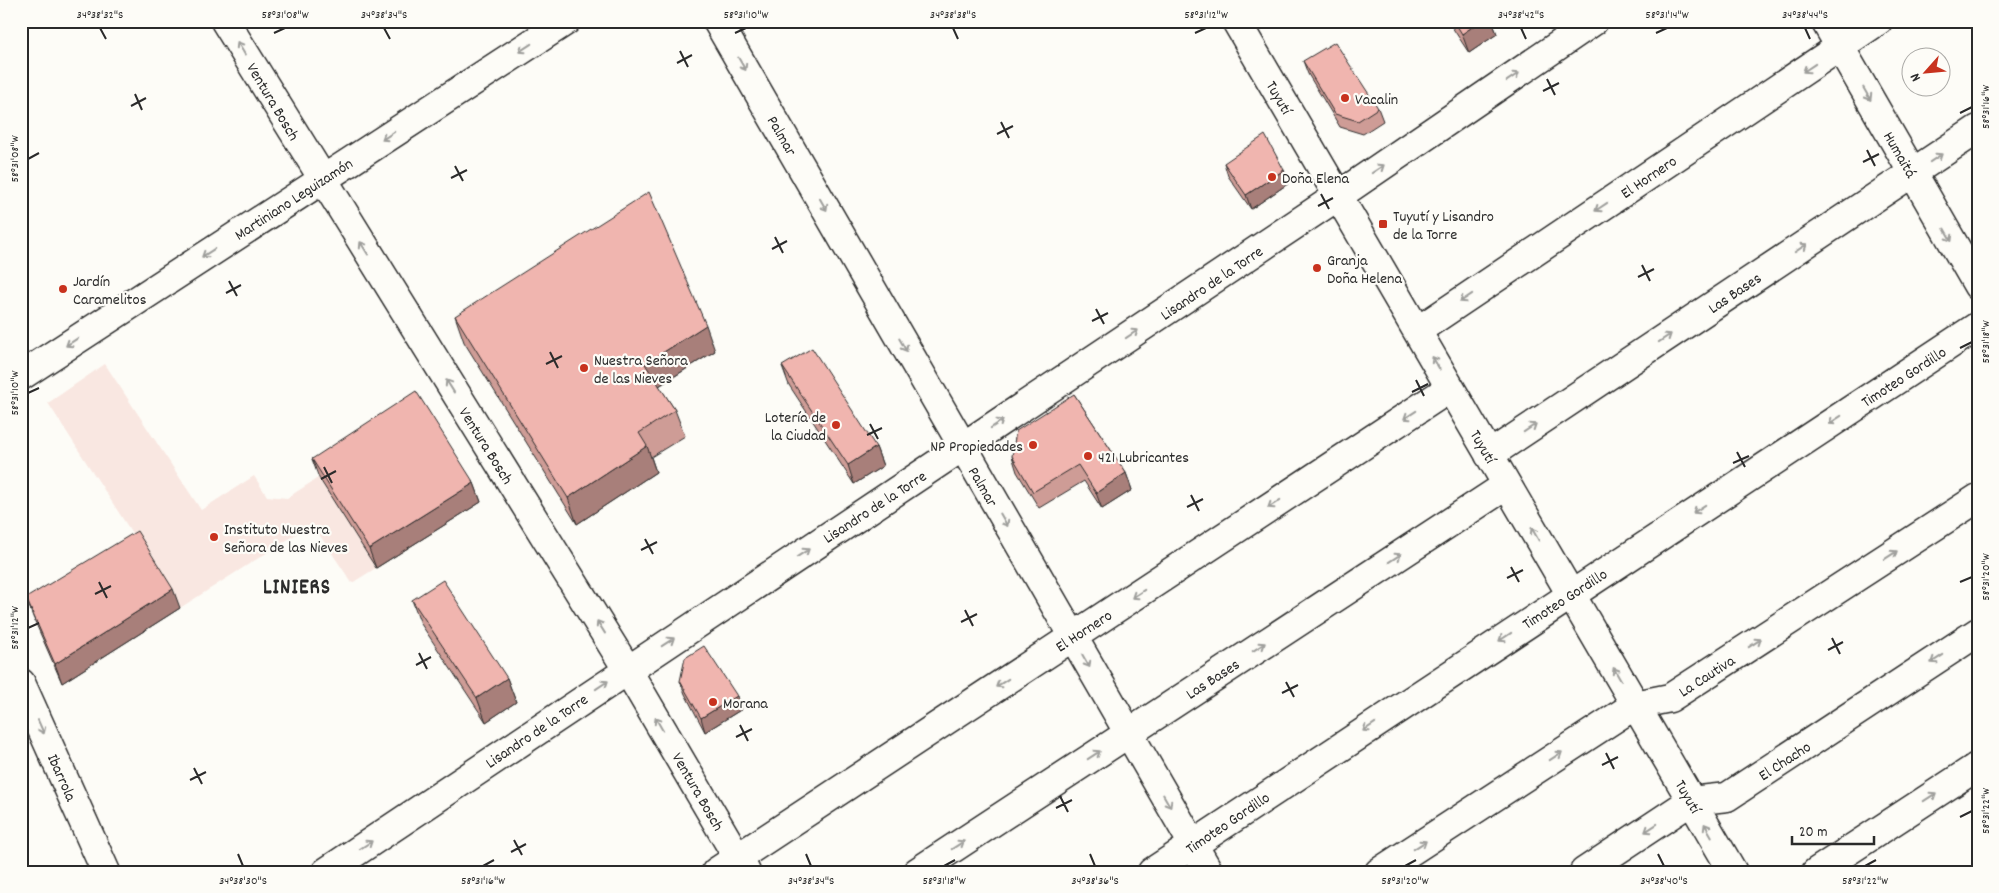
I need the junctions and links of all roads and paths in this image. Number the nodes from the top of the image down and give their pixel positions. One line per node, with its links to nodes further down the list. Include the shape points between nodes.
1 (225, 21): 11 (street, Ventura Bosch, one-way to 1)
2 (566, 21): 11 (street, Martiniano Leguizamón, one-way to 11)
3 (717, 21): 18 (street, Palmar, one-way to 18)
4 (1236, 21): 12 (street, Tuyutí)
5 (1594, 21): 12 (street, Lisandro de la Torre, one-way to 5)
6 (1825, 21): 8 (street, Humaitá)
7 (1878, 21): 8 (street, El Hornero)
8 (1840, 47): 10 (street, Humaitá, one-way to 10); 15 (street, El Hornero, one-way to 15)
9 (1978, 130): 10 (street, Las Bases, one-way to 9)
10 (1912, 174): 13 (street, Humaitá, one-way to 13); 19 (street, Las Bases, one-way to 10)
11 (321, 179): 16 (street, Martiniano Leguizamón, one-way to 16); 25 (street, Ventura Bosch, one-way to 11)
12 (1338, 196): 15 (street, Tuyutí); 18 (street, Lisandro de la Torre, one-way to 12)
13 (1978, 286)
14 (1978, 326): 22 (street, Timoteo Gordillo, one-way to 22)
15 (1417, 331): 17 (street, Tuyutí, one-way to 15)
16 (21, 376)
17 (1450, 388): 19 (street, Tuyutí); 24 (street, El Hornero, one-way to 24)
18 (962, 448): 24 (street, Palmar, one-way to 24); 25 (street, Lisandro de la Torre, one-way to 18)
19 (1489, 455): 20 (street, Tuyutí)
20 (1507, 485): 22 (street, Tuyutí, one-way to 20); 28 (street, Las Bases, one-way to 20)
21 (1978, 498): 27 (street, La Cautiva, one-way to 21, via 1670,698)
22 (1570, 594): 27 (street, Tuyutí, one-way to 22); 31 (street, Timoteo Gordillo, one-way to 31)
23 (1978, 632): 30 (street, El Chacho, one-way to 30, via 1727,797)
24 (1072, 637): 28 (street, Palmar, one-way to 28); 32 (street, El Hornero, one-way to 32)
25 (627, 669): 32 (street, Ventura Bosch, one-way to 25); 34 (street, Lisandro de la Torre, one-way to 25)
26 (21, 682): 33 (street, Ibarrola, one-way to 33)
27 (1635, 705): 30 (street, Tuyutí); 38 (street, La Cautiva, one-way to 27)
28 (1128, 733): 31 (street, Palmar, one-way to 31); 35 (street, Las Bases, one-way to 28)
29 (1978, 766): 41 (street, one-way to 29)
30 (1691, 801): 39 (street, El Chacho, one-way to 39); 40 (street, Tuyutí, one-way to 30)
31 (1192, 845): 36 (street, Timoteo Gordillo); 37 (street, Palmar)
32 (733, 867)
33 (106, 872)
34 (326, 872)
35 (917, 872)
36 (1152, 872)
37 (1209, 872)
38 (1379, 872)
39 (1584, 872)
40 (1733, 872)
41 (1816, 872)

